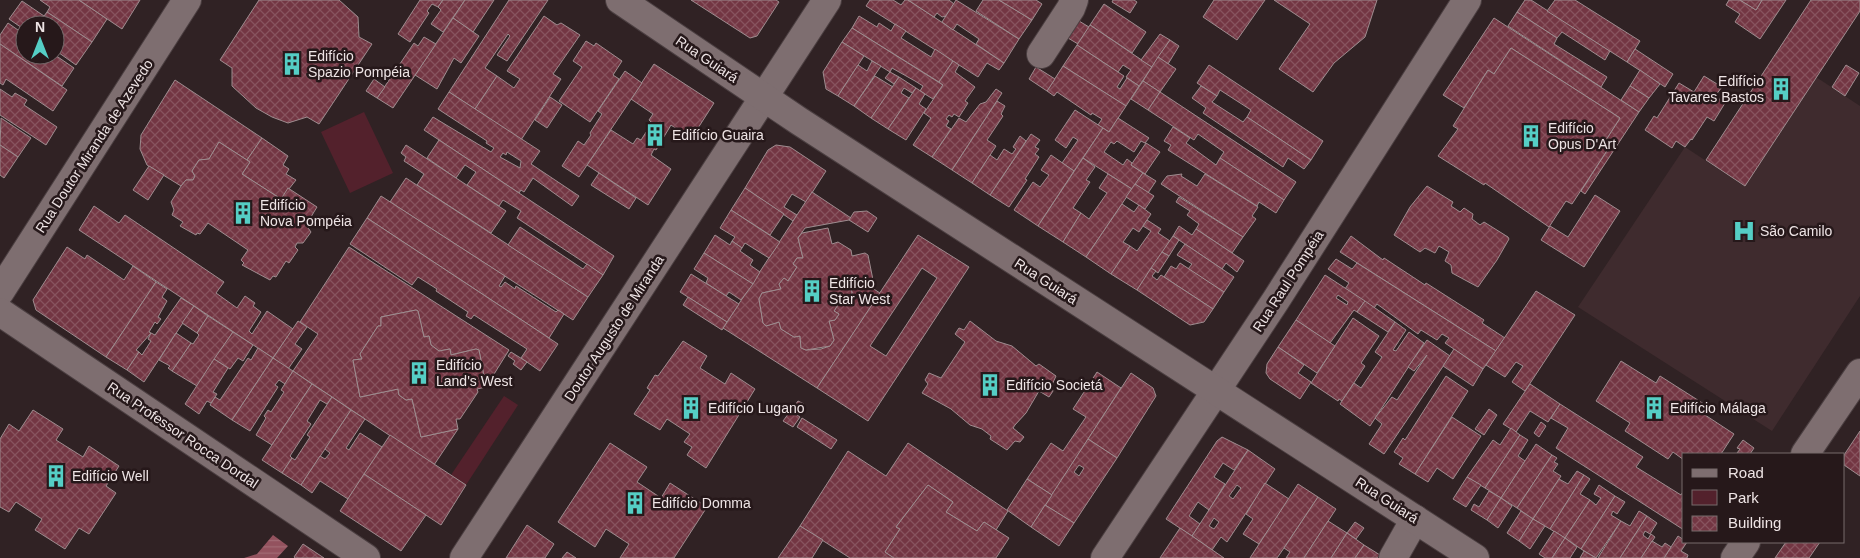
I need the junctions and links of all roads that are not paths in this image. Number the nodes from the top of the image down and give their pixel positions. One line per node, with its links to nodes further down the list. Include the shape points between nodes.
1 (187, 0): 8 (street, Rua Doutor Miranda de Azevedo)
2 (620, 0): 7 (street, Rua Guiará)
3 (827, 0): 7 (street, Doutor Augusto de Miranda)
4 (1074, 0): 6 (street)
5 (1467, 0): 11 (street, Rua Raul Pompéia)
6 (1041, 54)
7 (765, 98): 11 (street, Rua Guiará); 16 (street, Doutor Augusto de Miranda)
8 (0, 292)
9 (0, 312): 15 (street, Rua Professor Rocca Dordal)
10 (1860, 373): 12 (street)
11 (1217, 391): 13 (street, Rua Guiará); 17 (street, Rua Raul Pompéia)
12 (1806, 453)
13 (1415, 519): 18 (street); 19 (street, Rua Guiará)
14 (1745, 543): 20 (street)
15 (366, 558)
16 (464, 558)
17 (1105, 558)
18 (1393, 558)
19 (1475, 558)
20 (1735, 558)

